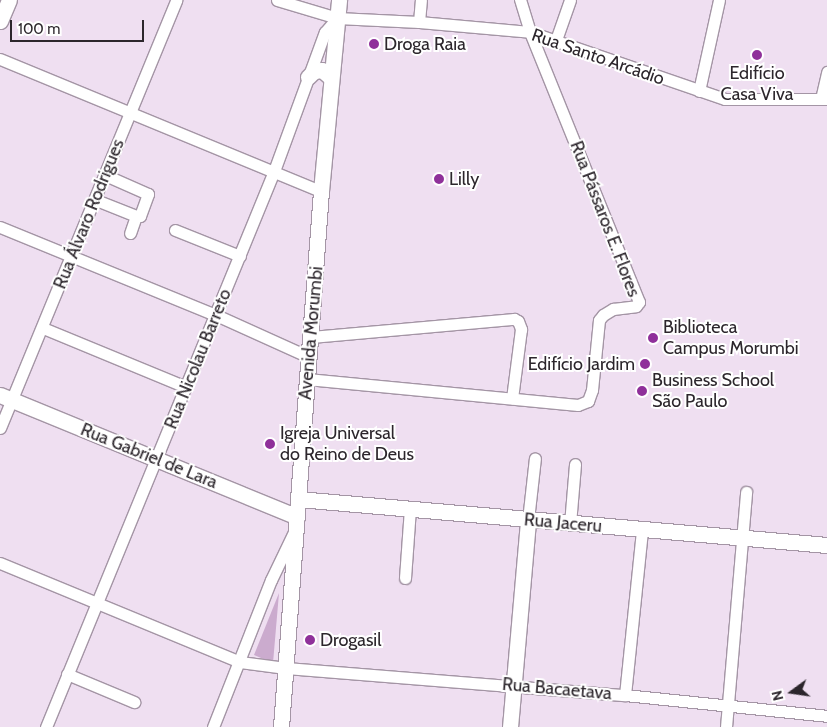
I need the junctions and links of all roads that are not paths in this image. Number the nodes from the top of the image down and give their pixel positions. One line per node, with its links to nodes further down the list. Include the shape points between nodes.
1 (9, 0): 10 (street)
2 (176, 0): 20 (street, Rua Álvaro Rodrigues)
3 (277, 0): 9 (street, Rua Santo Arcádio)
4 (339, 0): 9 (street, Avenida Morumbi)
5 (421, 0): 11 (street)
6 (520, 0): 12 (street, Rua Pássaros E. Flores)
7 (570, 0): 13 (street)
8 (719, 0): 18 (street)
9 (337, 18): 11 (street, Rua Santo Arcádio); 16 (street, Rua Nicolau Barreto, via 325,32); 17 (street, Avenida Morumbi)
10 (0, 22)
11 (419, 22): 12 (street, Rua Santo Arcádio)
12 (530, 32): 13 (street, Rua Santo Arcádio); 38 (street, Rua Pássaros E. Flores, via 638,302 636,306 613,310 599,320 588,401 578,405)
13 (556, 40): 18 (street, Rua Santo Arcádio)
14 (0, 59): 20 (street)
15 (827, 72): 19 (street)
16 (308, 77): 17 (street, via 314,71 322,70); 21 (street, Rua Nicolau Barreto)
17 (331, 78): 23 (street, Avenida Morumbi)
18 (699, 91): 19 (street, Rua Santo Arcádio, via 724,99)
19 (824, 99)
20 (130, 112): 21 (street); 22 (street, Rua Álvaro Rodrigues)
21 (274, 171): 23 (street); 29 (street, Rua Nicolau Barreto)
22 (105, 175): 24 (street, Rua Álvaro Rodrigues); 25 (street, via 147,192 140,216)
23 (322, 191): 33 (street, Avenida Morumbi)
24 (96, 200): 25 (street); 30 (street, Rua Álvaro Rodrigues)
25 (136, 216): 28 (street)
26 (0, 227): 30 (street)
27 (175, 230): 29 (street)
28 (130, 233)
29 (240, 256): 31 (street, Rua Nicolau Barreto)
30 (72, 257): 31 (street); 32 (street, Rua Álvaro Rodrigues)
31 (216, 315): 34 (street); 36 (street, Rua Nicolau Barreto)
32 (43, 328): 36 (street); 37 (street, Rua Álvaro Rodrigues)
33 (311, 337): 34 (street, Avenida Morumbi); 38 (street, via 514,319 521,329)
34 (309, 358): 35 (street, Avenida Morumbi)
35 (307, 379): 38 (street); 44 (street, Avenida Morumbi)
36 (186, 387): 41 (street, Rua Nicolau Barreto)
37 (6, 397): 39 (street, Rua Álvaro Rodrigues); 41 (street, Rua Gabriel de Lara)
38 (512, 398)
39 (0, 428)
40 (535, 458): 46 (street)
41 (157, 459): 47 (street, Rua Gabriel de Lara); 54 (street, Rua Nicolau Barreto)
42 (575, 464): 48 (street)
43 (746, 492): 50 (street)
44 (298, 500): 45 (street, Rua Jaceru); 47 (street, Avenida Morumbi)
45 (410, 509): 46 (street, Rua Jaceru); 53 (street)
46 (528, 520): 48 (street, Rua Jaceru); 58 (street)
47 (296, 523): 55 (street); 56 (street, Avenida Morumbi)
48 (570, 524): 49 (street, Rua Jaceru)
49 (642, 530): 50 (street, Rua Jaceru); 59 (street)
50 (742, 538): 51 (street, Rua Jaceru); 61 (street)
51 (827, 545)
52 (0, 563): 54 (street, Rua Bacaetava)
53 (405, 578)
54 (96, 602): 55 (street, Rua Bacaetava); 57 (street, Rua Nicolau Barreto)
55 (240, 662): 56 (street, Rua Bacaetava); 64 (street)
56 (286, 668): 58 (street, Rua Bacaetava); 65 (street, Avenida Morumbi)
57 (68, 674): 60 (street); 63 (street, Rua Nicolau Barreto)
58 (513, 686): 59 (street, Rua Bacaetava); 66 (street)
59 (625, 695): 61 (street, Rua Bacaetava)
60 (134, 702)
61 (729, 706): 62 (street, Rua Bacaetava); 67 (street)
62 (827, 716)
63 (46, 727)
64 (213, 727)
65 (281, 727)
66 (510, 727)
67 (726, 727)

